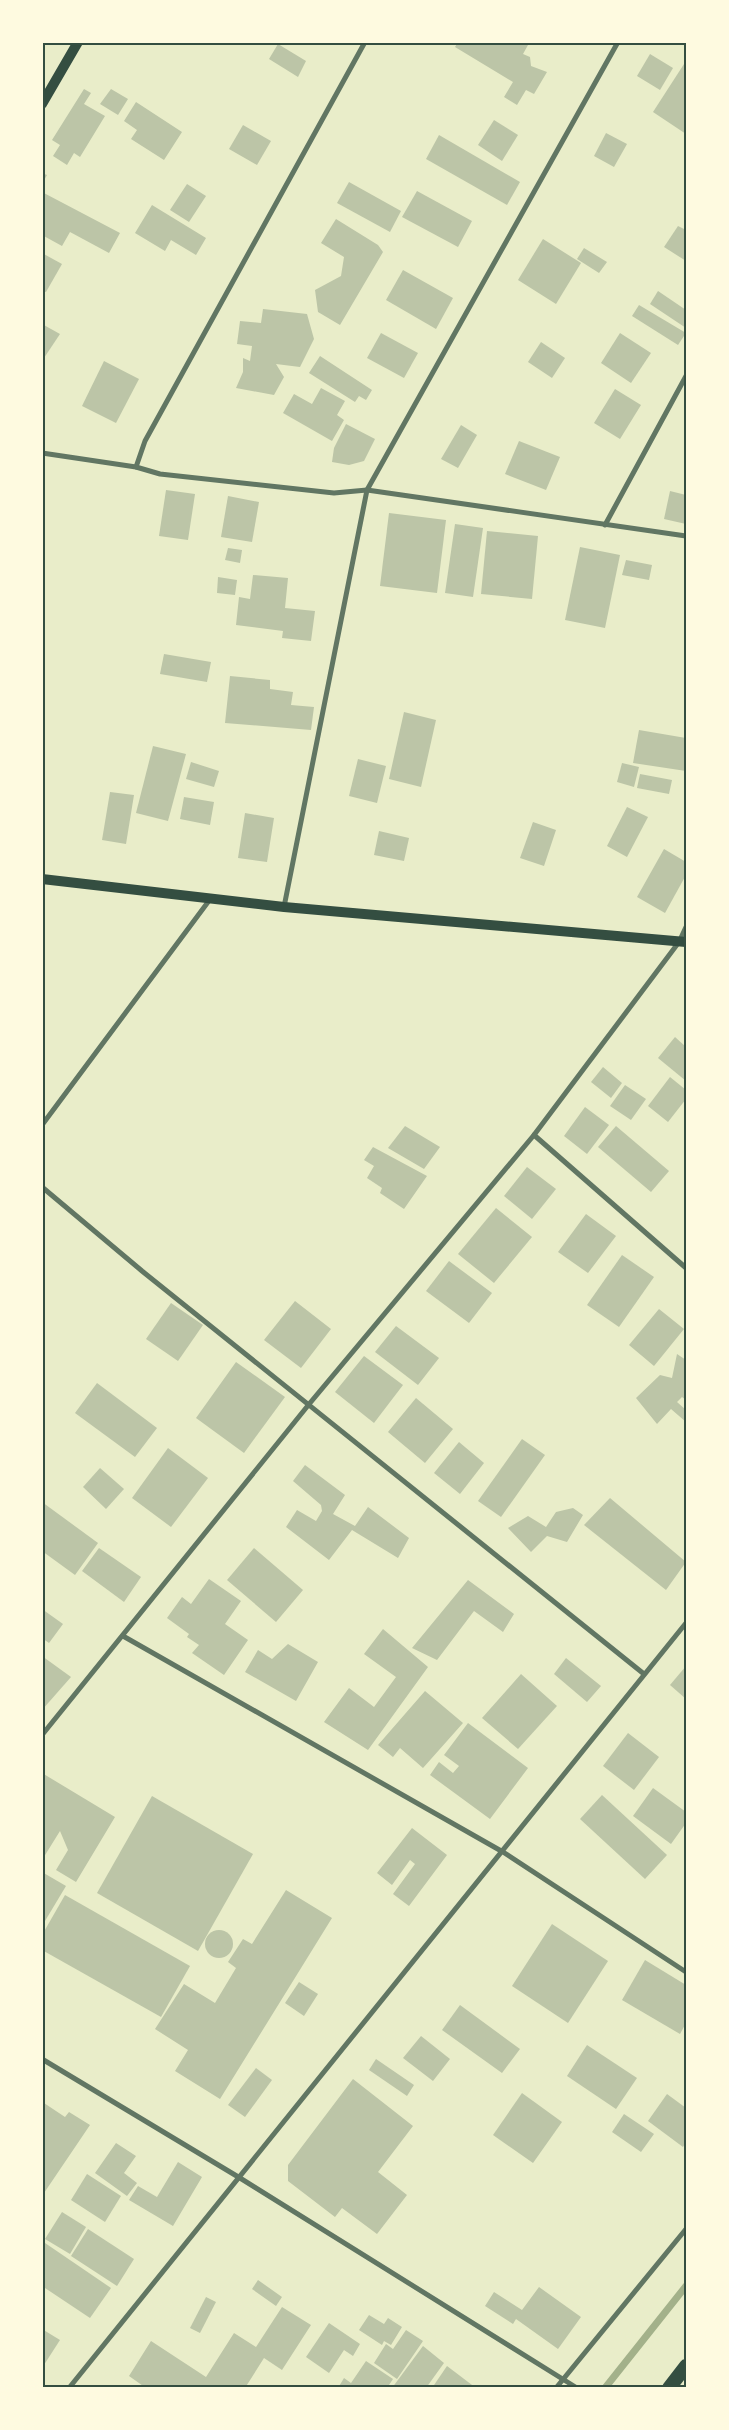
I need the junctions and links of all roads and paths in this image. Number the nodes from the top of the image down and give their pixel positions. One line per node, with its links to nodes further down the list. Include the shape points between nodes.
1 (78, 42): 4 (main road)
2 (365, 42): 7 (street, via 145,441)
3 (618, 42): 8 (street)
4 (42, 104)
5 (686, 376): 9 (street)
6 (42, 453): 7 (street)
7 (136, 467): 8 (street, via 160,474 334,493)
8 (367, 490): 9 (street); 13 (street)
9 (604, 525): 10 (street)
10 (686, 536)
11 (42, 879): 12 (main road)
12 (211, 898): 13 (main road); 16 (street)
13 (284, 907): 15 (main road)
14 (686, 927): 15 (street)
15 (683, 942): 17 (street)
16 (42, 1125)
17 (534, 1135): 19 (street); 20 (street)
18 (42, 1186): 20 (street, via 142,1271)
19 (686, 1268)
20 (310, 1403): 22 (street); 23 (street)
21 (686, 1623): 23 (street)
22 (122, 1636): 24 (street); 25 (street)
23 (644, 1674): 25 (street)
24 (42, 1736)
25 (503, 1852): 26 (street); 28 (street)
26 (686, 1972)
27 (42, 2059): 28 (street)
28 (240, 2178): 31 (street); 32 (street)
29 (686, 2229): 31 (street)
30 (686, 2366): 35 (highway)
31 (563, 2379): 33 (street); 34 (street)
32 (69, 2388)
33 (556, 2388)
34 (577, 2388)
35 (669, 2388)

